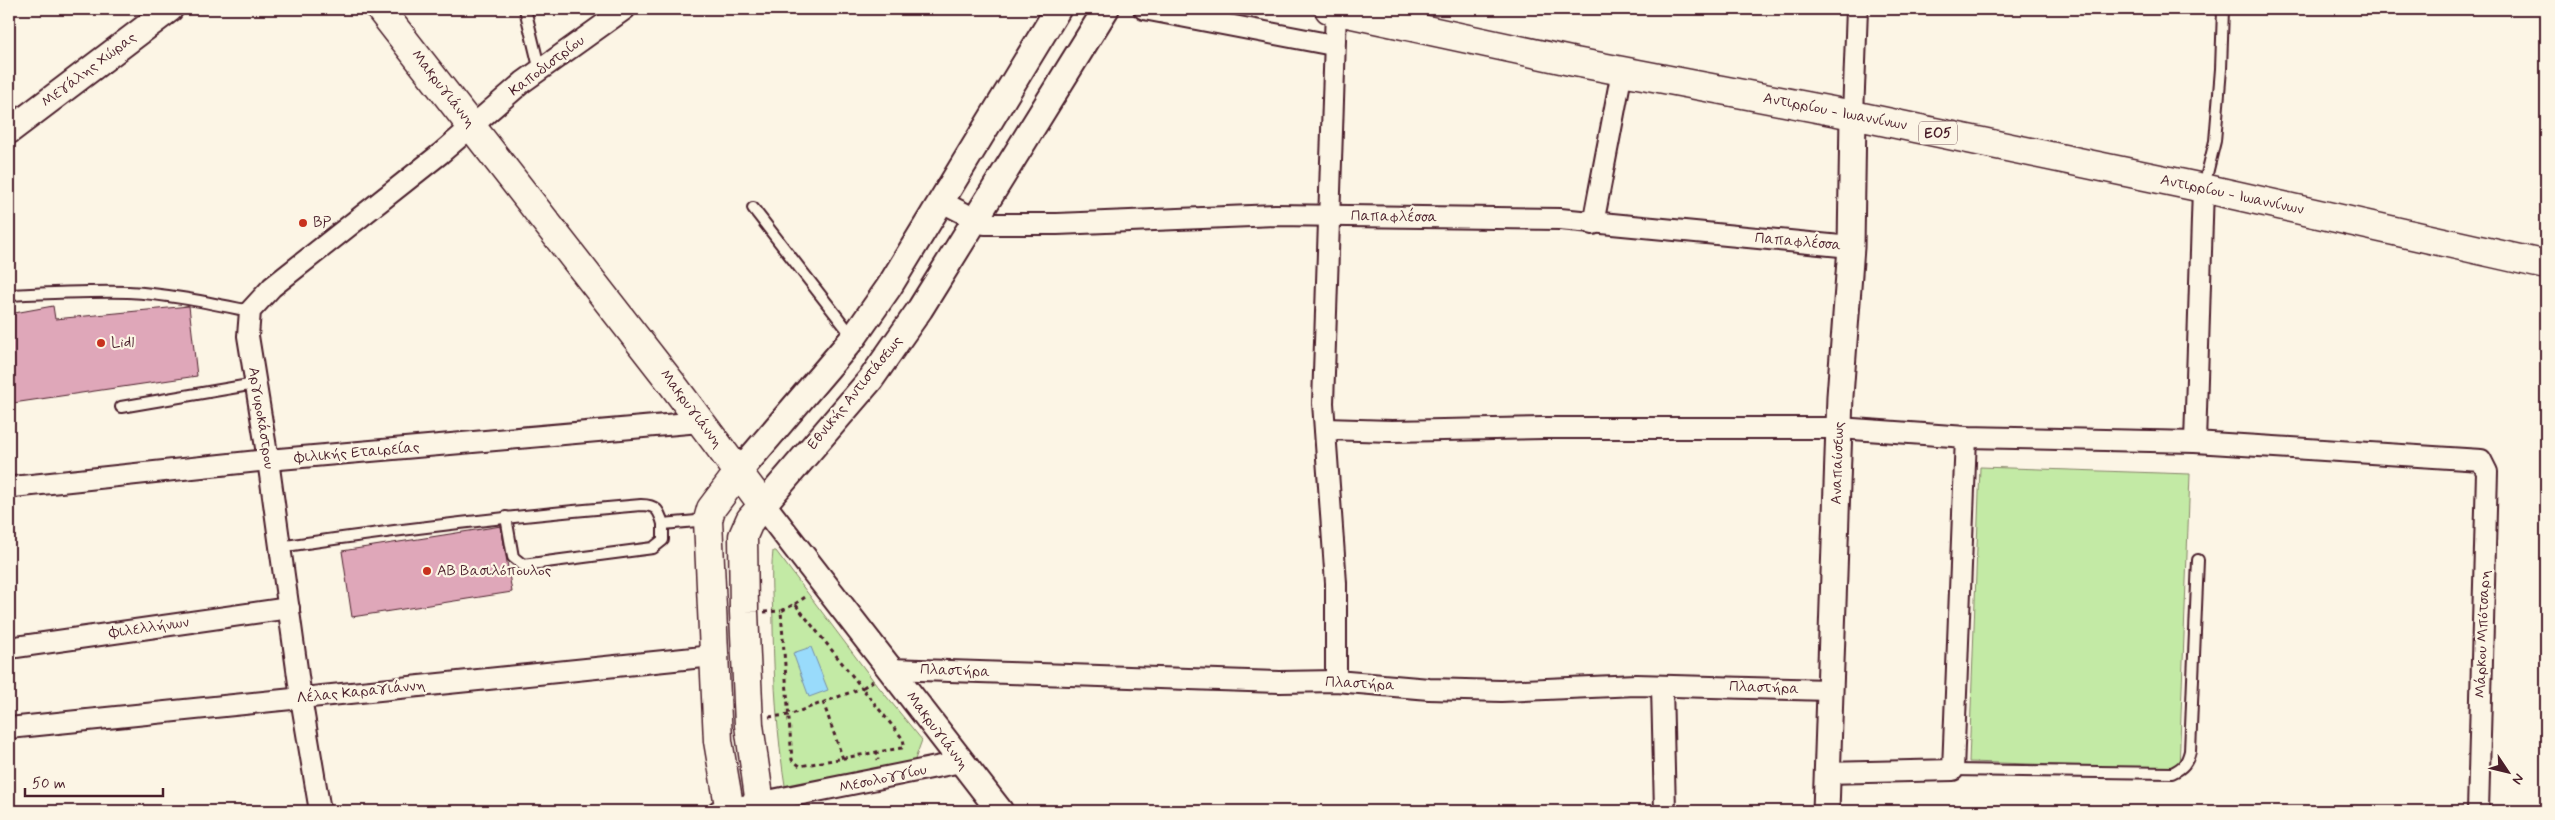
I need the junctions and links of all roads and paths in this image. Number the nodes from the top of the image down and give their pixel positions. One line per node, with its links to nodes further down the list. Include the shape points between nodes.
1 (170, 9): 16 (street, Μεγάλης Χώρας)
2 (380, 9): 15 (main road, Μακρυγιάννη)
3 (525, 9): 12 (lane)
4 (625, 9): 12 (street, Καποδιστρίου)
5 (1058, 9): 18 (street)
6 (1106, 9): 21 (street, Εθνικής Αντιστάσεως)
7 (1144, 9): 11 (street)
8 (1857, 9): 14 (street)
9 (2223, 9): 17 (lane, via 2215,141)
10 (1332, 10): 11 (street); 13 (main road, Αντιρρίου - Ιωαννίνων / ΕΟ5)
11 (1333, 45): 20 (street)
12 (540, 71): 15 (street, Καποδιστρίου)
13 (1622, 71): 14 (main road, Αντιρρίου - Ιωαννίνων / ΕΟ5); 22 (street)
14 (1854, 115): 17 (main road, Αντιρρίου - Ιωαννίνων / ΕΟ5); 23 (street, Αναπαύσεως)
15 (471, 126): 26 (street, via 272,287); 30 (main road, Μακρυγιάννη)
16 (9, 131)
17 (2204, 188): 24 (main road, Αντιρρίου - Ιωαννίνων / ΕΟ5); 34 (street)
18 (942, 202): 21 (street, Παπαφλέσσα); 27 (street)
19 (752, 208): 27 (lane)
20 (1328, 216): 21 (street, Παπαφλέσσα, via 1275,215 1057,224 985,224); 22 (street, Παπαφλέσσα, via 1560,219); 32 (street)
21 (976, 221): 38 (street, Εθνικής Αντιστάσεως, via 920,309 870,379)
22 (1593, 224): 23 (street, Παπαφλέσσα)
23 (1851, 247): 31 (street, Αναπαύσεως)
24 (2546, 265)
25 (9, 295): 26 (lane, via 130,292)
26 (250, 311): 28 (street, Αργυροκάστρου, via 248,336)
27 (854, 337): 36 (street)
28 (255, 384): 29 (lane); 35 (street, Αργυροκάστρου)
29 (121, 406)
30 (700, 422): 35 (street, Φιλικής Εταιρείας); 36 (main road, Μακρυγιάννη)
31 (1839, 428): 32 (street); 33 (street); 51 (street, Αναπαύσεως)
32 (1325, 429): 48 (street, via 1336,583)
33 (1966, 437): 34 (street); 59 (street)
34 (2195, 442): 68 (street, Μάρκου Μπότσαρη, via 2481,460 2486,465)
35 (268, 460): 37 (street, Φιλικής Εταιρείας); 42 (street, Αργυροκάστρου)
36 (738, 473): 38 (main road, Μακρυγιάννη); 40 (main road, via 711,509)
37 (13, 487)
38 (763, 505): 47 (street, Μακρυγιάννη); 62 (main road, Εθνικής Αντιστάσεως, via 750,520 743,536 749,725)
39 (506, 517): 41 (lane, via 649,505 660,511); 41 (lane, via 513,557 523,565 654,548 663,540); 42 (lane)
40 (708, 520): 41 (lane); 46 (main road)
41 (663, 524)
42 (279, 547): 44 (street, Αργυροκάστρου)
43 (2198, 560): 59 (lane, via 2190,751 2181,768 2172,773)
44 (289, 608): 45 (street, Φιλελλήνων); 52 (street, Αργυροκάστρου)
45 (9, 648)
46 (713, 656): 52 (street, Λέλας Καραγιάννη); 64 (main road)
47 (890, 669): 48 (street, Πλαστήρα, via 1280,682); 50 (path); 58 (street, Μακρυγιάννη)
48 (1336, 681): 49 (street, Πλαστήρα, via 1501,691)
49 (1662, 686): 51 (street, Πλαστήρα); 66 (street)
50 (862, 688): 53 (path); 54 (path, via 795,604 781,611); 56 (path, via 903,739 902,748)
51 (1829, 690): 60 (street, Αναπαύσεως)
52 (301, 698): 55 (street, Λέλας Καραγιάννη); 63 (street, Αργυροκάστρου)
53 (823, 702): 54 (path); 57 (path)
54 (788, 715): 57 (path, via 794,764 800,766)
55 (9, 728)
56 (878, 752): 57 (path); 61 (path)
57 (843, 758)
58 (961, 762): 61 (street, Μεσολογγίου); 65 (street, Μακρυγιάννη)
59 (1953, 770): 60 (street)
60 (1826, 773): 67 (street, Αναπαύσεως)
61 (881, 779): 62 (street, Μεσολογγίου)
62 (761, 808): 64 (street, Μεσολογγίου)
63 (320, 811)
64 (725, 811)
65 (1000, 811)
66 (1665, 811)
67 (1826, 811)
68 (2478, 811)

